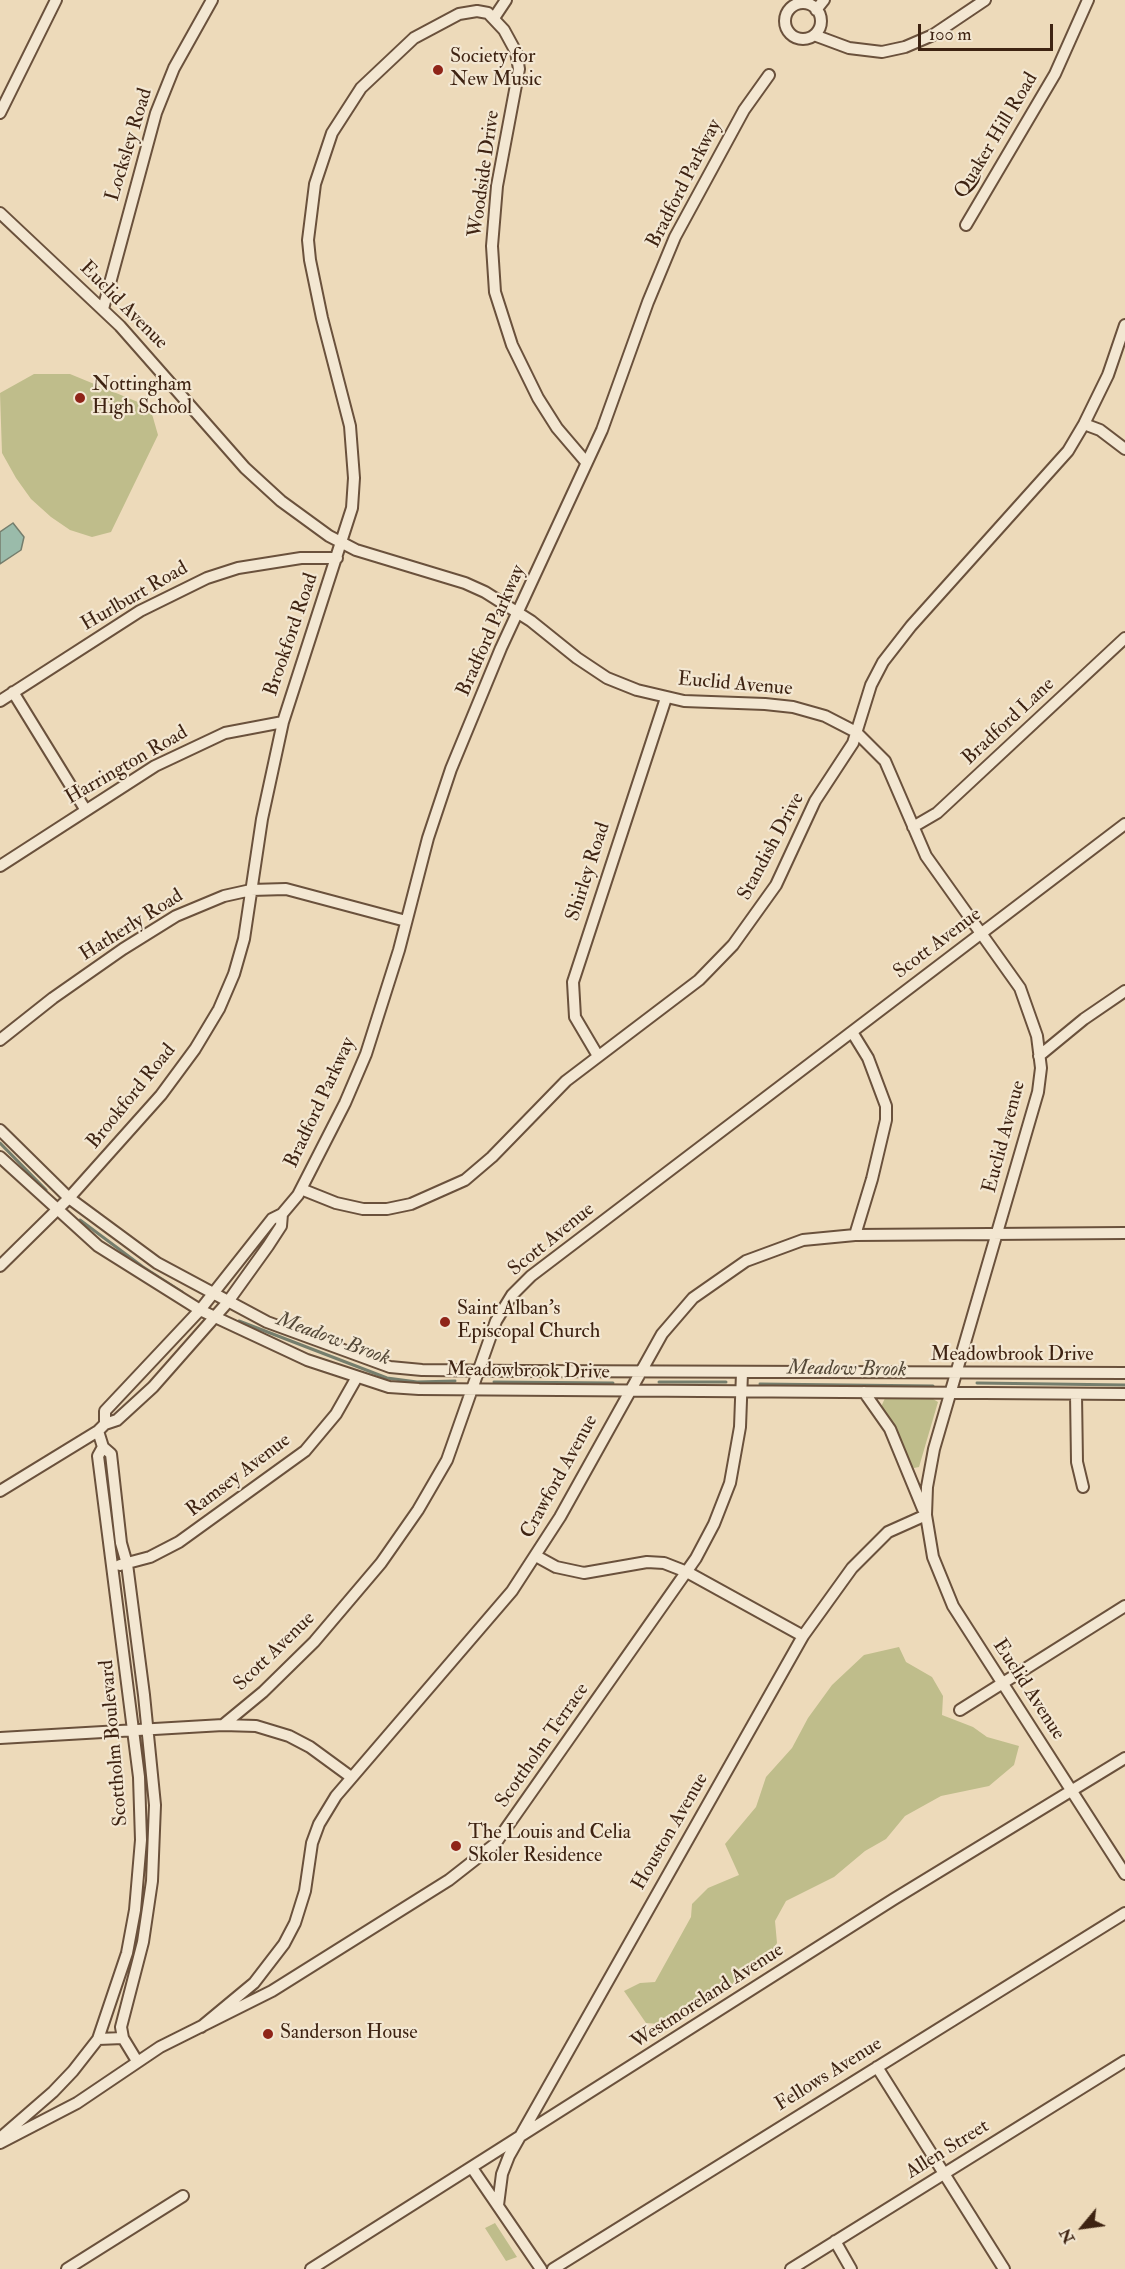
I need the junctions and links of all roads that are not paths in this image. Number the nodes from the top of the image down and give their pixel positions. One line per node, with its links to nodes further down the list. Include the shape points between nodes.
1 (56, 0): 14 (street)
2 (212, 0): 17 (street, Locksley Road, via 183,50 156,113)
3 (484, 0): 10 (street)
4 (506, 0): 11 (street)
5 (824, 0): 9 (street)
6 (985, 0): 12 (street, via 933,35 882,52 849,48)
7 (1088, 0): 16 (street, Quaker Hill Road, via 1055,74)
8 (804, 2): 9 (street); 12 (street, via 790,9 786,27 795,38)
9 (816, 10): 12 (street, via 821,20)
10 (477, 11): 11 (street); 22 (street, Brookford Road, via 447,19 414,38 361,88 332,133 315,184 308,240 310,260 353,443 352,508)
11 (494, 18): 21 (street, Woodside Drive, via 516,52 519,69 497,186 492,246 495,292 512,345 538,398)
12 (814, 35)
13 (769, 75): 21 (street, Bradford Parkway, via 744,110 675,237)
14 (0, 113)
15 (0, 213): 17 (street, Euclid Avenue)
16 (966, 225)
17 (103, 309): 22 (street, Euclid Avenue, via 245,468 281,501)
18 (1125, 325): 19 (street, Standish Drive, via 1108,375)
19 (1084, 424): 20 (street); 30 (street, Standish Drive, via 1051,471 883,662)
20 (1125, 448)
21 (586, 462): 24 (street, Bradford Parkway)
22 (342, 544): 23 (street, Brookford Road); 24 (street, Euclid Avenue, via 465,583)
23 (338, 558): 26 (street, Hurlburt Road, via 301,558 238,568 207,578 141,611); 29 (street, Brookford Road)
24 (519, 612): 27 (street, Euclid Avenue, via 607,678); 36 (street, Bradford Parkway, via 451,768)
25 (1125, 638): 33 (street, Bradford Lane, via 937,813)
26 (13, 692): 28 (street, Hurlburt Road); 31 (street)
27 (666, 698): 30 (street, Euclid Avenue, via 793,707 825,716); 41 (street, Shirley Road, via 573,982 575,1017)
28 (0, 701)
29 (283, 722): 31 (street, Harrington Road, via 234,731 208,741 155,766); 35 (street, Brookford Road)
30 (856, 732): 33 (street, Euclid Avenue, via 885,761); 41 (street, Standish Drive, via 853,743 815,801 776,885 749,926 699,980)
31 (85, 809): 34 (street, Harrington Road)
32 (1125, 824): 37 (street, Scott Avenue)
33 (913, 826): 37 (street, Euclid Avenue, via 926,856)
34 (0, 866)
35 (251, 890): 36 (street, Hatherly Road, via 286,889); 40 (street, Hatherly Road, via 224,896 176,916 53,998); 46 (street, Brookford Road, via 237,966 219,1009 161,1095)
36 (406, 921): 45 (street, Bradford Parkway, via 366,1054)
37 (981, 934): 39 (street, Scott Avenue); 42 (street, Euclid Avenue, via 1020,988 1038,1036)
38 (1125, 991): 42 (street)
39 (852, 1032): 51 (street, via 868,1058 886,1106 877,1160); 57 (street, Scott Avenue, via 531,1276 512,1295 496,1321)
40 (0, 1040)
41 (598, 1056): 45 (street, Standish Drive, via 566,1081 492,1157 447,1190 411,1204 374,1210 336,1203)
42 (1040, 1056): 50 (street, Euclid Avenue, via 1038,1092)
43 (0, 1130): 46 (street, Meadowbrook Drive)
44 (0, 1157): 47 (street, Meadowbrook Drive)
45 (301, 1189): 48 (street, Bradford Parkway)
46 (69, 1198): 47 (street, Brookford Road); 53 (street, Meadowbrook Drive, via 157,1263)
47 (57, 1211): 52 (street, Brookford Road); 55 (street, Meadowbrook Drive, via 98,1246)
48 (282, 1214): 53 (street, Bradford Parkway, via 272,1219); 54 (street, Bradford Parkway, via 281,1226)
49 (1125, 1233): 50 (street, Crawford Avenue)
50 (996, 1234): 51 (street, Crawford Avenue); 60 (street, Euclid Avenue)
51 (855, 1235): 58 (street, Crawford Avenue, via 786,1244 746,1261 693,1298 672,1320)
52 (0, 1266)
53 (213, 1295): 54 (street, Meadowbrook Drive); 55 (street, Bradford Parkway)
54 (227, 1303): 56 (street, Bradford Parkway); 57 (street, Meadowbrook Drive, via 267,1322 390,1367)
55 (200, 1310): 56 (street, Meadowbrook Drive); 70 (street, Bradford Parkway, via 105,1411)
56 (214, 1318): 62 (street, Meadowbrook Drive, via 307,1360); 70 (street, Bradford Parkway, via 153,1387 117,1420)
57 (478, 1371): 58 (street, Meadowbrook Drive); 63 (street, Scott Avenue)
58 (640, 1371): 59 (street, Meadowbrook Drive); 64 (street, Crawford Avenue)
59 (742, 1373): 60 (street, Meadowbrook Drive); 65 (street, Scottholm Terrace)
60 (956, 1373): 61 (street, Meadowbrook Drive); 67 (street, Euclid Avenue)
61 (1125, 1373)
62 (357, 1377): 63 (street, Meadowbrook Drive, via 389,1387); 76 (street, Ramsey Avenue, via 336,1414 305,1451 179,1542)
63 (472, 1390): 64 (street, Meadowbrook Drive); 83 (street, Scott Avenue, via 447,1460 381,1563 314,1642)
64 (628, 1391): 65 (street, Meadowbrook Drive); 75 (street, Crawford Avenue)
65 (742, 1392): 66 (street, Meadowbrook Drive); 78 (street, Scottholm Terrace, via 730,1483 714,1524)
66 (864, 1392): 67 (street, Meadowbrook Drive); 74 (street, Euclid Avenue, via 890,1429)
67 (951, 1393): 68 (street, Meadowbrook Drive); 74 (street, Euclid Avenue, via 934,1449)
68 (1076, 1394): 69 (street, Meadowbrook Drive); 72 (street, via 1077,1462)
69 (1125, 1394)
70 (102, 1427): 71 (street, Scottholm Boulevard); 73 (street, Bradford Parkway)
71 (103, 1447): 76 (street, Scottholm Boulevard, via 111,1454); 77 (street, Scottholm Boulevard, via 98,1456 109,1554)
72 (1083, 1487)
73 (0, 1491)
74 (926, 1515): 80 (street, Houston Avenue, via 888,1532 852,1568); 81 (street, Euclid Avenue, via 933,1557 945,1591)
75 (536, 1556): 78 (street, via 574,1572 647,1562 664,1563); 88 (street, Crawford Avenue, via 478,1633)
76 (127, 1564): 77 (street, Ramsey Avenue); 84 (street, Scottholm Boulevard)
77 (114, 1567): 85 (street, Scottholm Boulevard)
78 (687, 1572): 80 (street); 92 (street, Scottholm Terrace, via 495,1844 449,1880 272,1991)
79 (1125, 1606): 81 (street)
80 (803, 1636): 99 (street, Houston Avenue)
81 (1002, 1682): 82 (street); 89 (street, Euclid Avenue)
82 (960, 1710)
83 (223, 1725): 84 (street); 88 (street, via 256,1726 288,1736)
84 (147, 1729): 85 (street); 93 (street, Scottholm Boulevard, via 155,1804 152,1881 143,1942 121,2027)
85 (134, 1730): 86 (street); 94 (street, Scottholm Boulevard, via 141,1840 138,1889 127,1953)
86 (0, 1738)
87 (1125, 1758): 89 (street, Westmoreland Avenue)
88 (351, 1777): 92 (street, Crawford Avenue, via 319,1824 295,1923 284,1944 266,1970)
89 (1071, 1791): 90 (street, Euclid Avenue); 99 (street, Westmoreland Avenue, via 894,1899)
90 (1125, 1874)
91 (1125, 1913): 97 (street, Fellows Avenue)
92 (201, 2027): 95 (street, Scottholm Terrace)
93 (123, 2038): 94 (street); 95 (street)
94 (98, 2039): 98 (street, Scottholm Boulevard, via 53,2092)
95 (137, 2061): 100 (street, via 77,2103)
96 (1125, 2061): 102 (street, Allen Street)
97 (877, 2067): 102 (street); 109 (street, Fellows Avenue)
98 (0, 2138)
99 (518, 2140): 101 (street, Westmoreland Avenue); 104 (street, Houston Avenue, via 501,2174)
100 (0, 2143)
101 (472, 2168): 104 (street); 107 (street, Westmoreland Avenue)
102 (944, 2173): 105 (street, Allen Street); 112 (street)
103 (183, 2196): 106 (street)
104 (498, 2205): 108 (street)
105 (835, 2241): 110 (street, Allen Street); 111 (street)
106 (67, 2269)
107 (311, 2269)
108 (541, 2269)
109 (553, 2269)
110 (791, 2269)
111 (851, 2269)
112 (1004, 2269)

